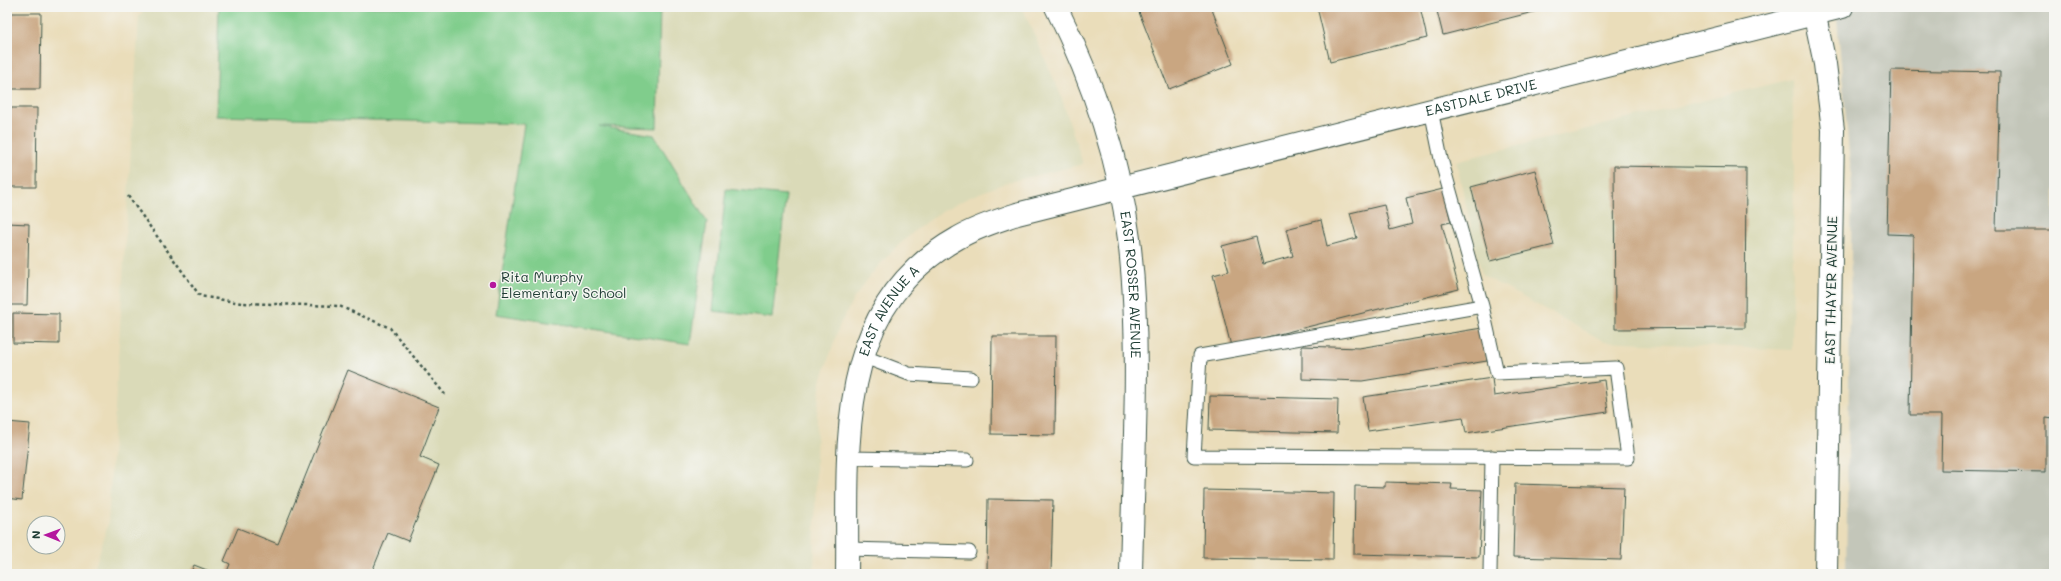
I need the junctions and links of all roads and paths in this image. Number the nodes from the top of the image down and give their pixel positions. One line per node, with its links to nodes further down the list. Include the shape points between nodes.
1 (1056, 7): 5 (street, EAST ROSSER AVENUE, via 1096,103)
2 (1842, 7): 3 (street, EASTDALE DRIVE)
3 (1814, 10): 4 (street, EASTDALE DRIVE); 19 (street, EAST THAYER AVENUE, via 1825,64 1833,130)
4 (1431, 110): 5 (street, EASTDALE DRIVE); 7 (lane, via 1441,159)
5 (1120, 188): 8 (street, EAST AVENUE A, via 1017,214 987,224 958,238 928,258 896,289 877,318); 17 (street, EAST ROSSER AVENUE, via 1129,238 1136,333)
6 (128, 196): 10 (path, via 200,296 241,303 339,306 390,328)
7 (1482, 306): 12 (lane, via 1497,373 1616,368 1628,458); 12 (lane, via 1200,356 1194,456)
8 (862, 356): 9 (lane, via 909,374); 11 (street, EAST AVENUE A, via 853,393)
9 (971, 378)
10 (447, 397)
11 (849, 458): 13 (lane); 14 (street, EAST AVENUE A)
12 (1492, 458): 18 (lane)
13 (967, 460)
14 (847, 549): 15 (lane); 16 (street, EAST AVENUE A)
15 (969, 552)
16 (846, 574)
17 (1131, 574)
18 (1490, 574)
19 (1826, 574)

